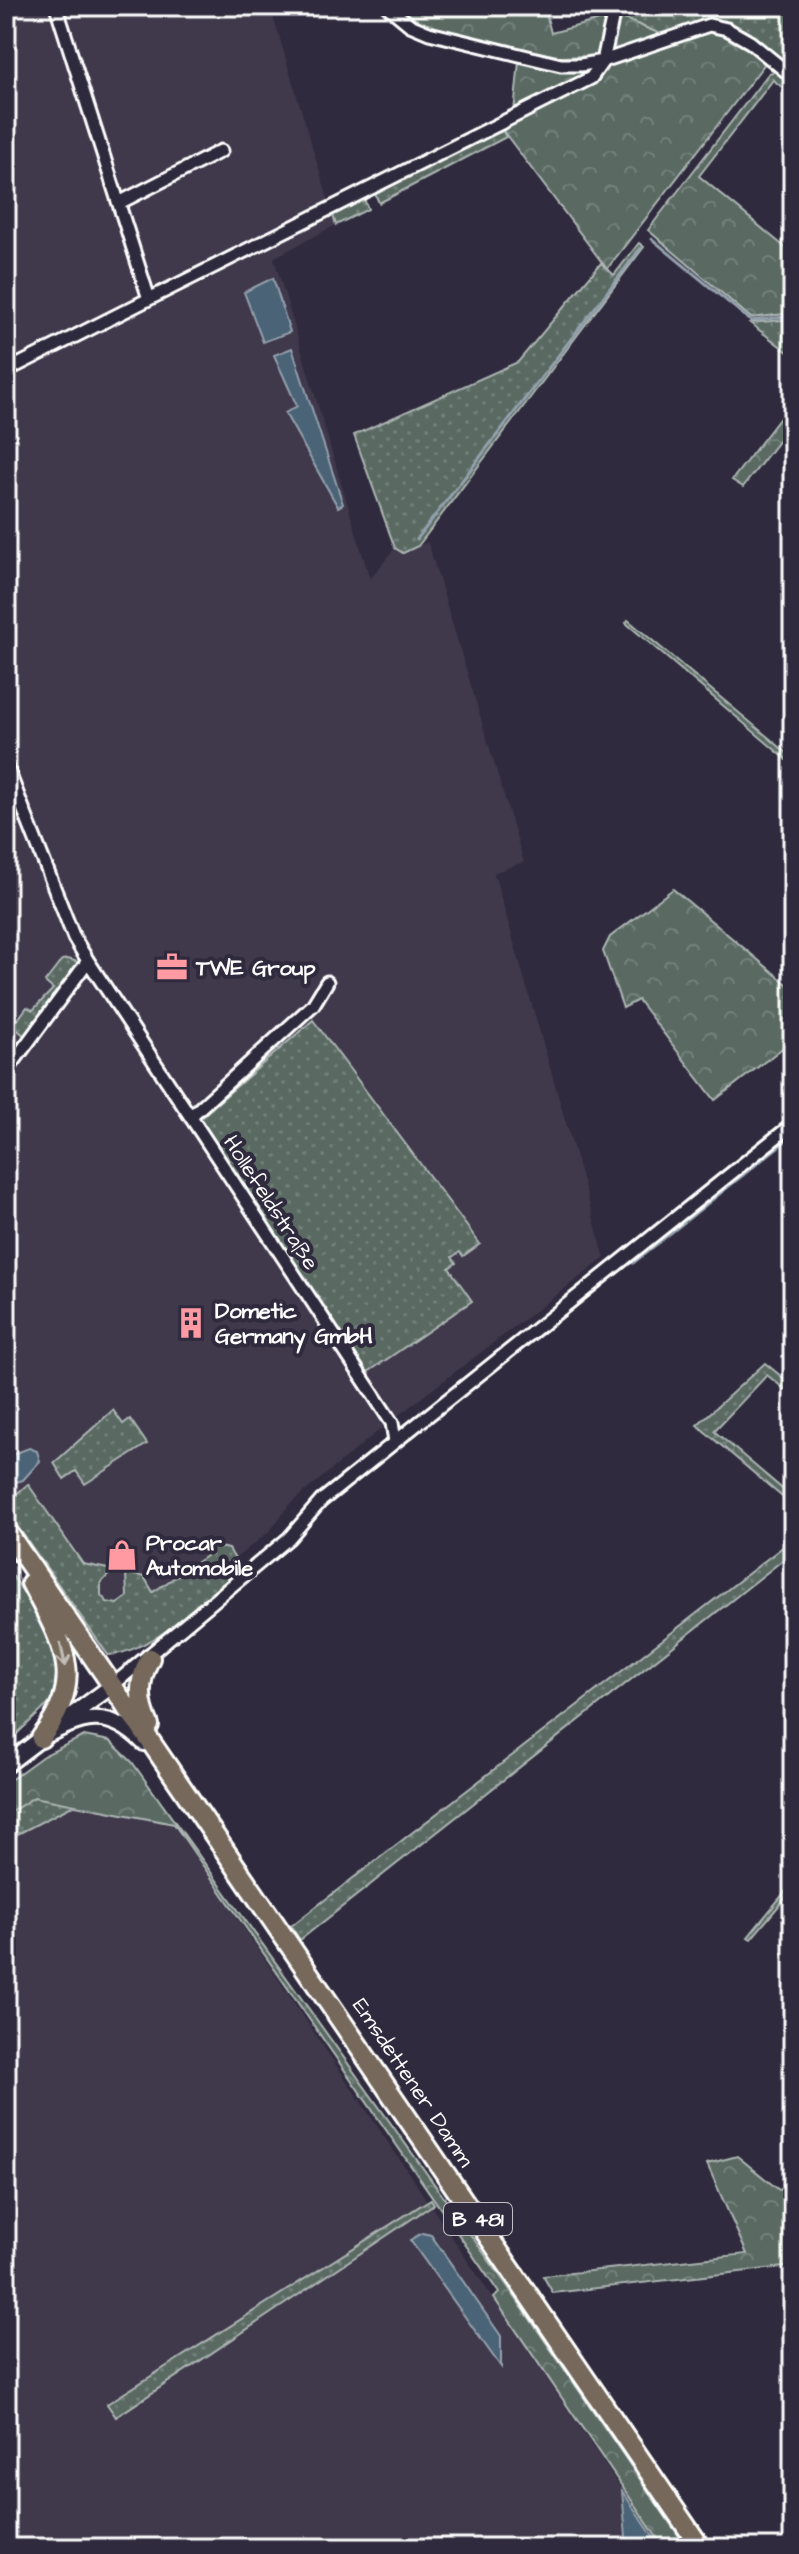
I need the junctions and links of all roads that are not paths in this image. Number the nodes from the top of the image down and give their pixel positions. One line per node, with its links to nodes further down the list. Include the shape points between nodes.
1 (56, 6): 7 (street)
2 (387, 6): 4 (street, via 410,25 459,42 561,65)
3 (615, 6): 4 (street)
4 (603, 61): 5 (street, via 709,25 750,42); 8 (street, via 591,78)
5 (793, 77)
6 (221, 151): 7 (street)
7 (119, 203): 8 (street)
8 (149, 299): 9 (street)
9 (6, 371)
10 (6, 765): 11 (street, Hollefeldstraße, via 74,938)
11 (88, 961): 13 (street); 14 (street, Hollefeldstraße)
12 (327, 982): 14 (street, via 313,1005)
13 (6, 1072)
14 (191, 1116): 16 (street, Hollefeldstraße, via 392,1423)
15 (793, 1124): 16 (street)
16 (395, 1441): 18 (street, via 321,1501 289,1538)
17 (6, 1532): 19 (main road, B 481); 20 (main road, one-way to 20, via 65,1656 62,1707)
18 (150, 1658): 19 (street); 22 (main road, via 142,1674 142,1709)
19 (113, 1685): 20 (street); 22 (main road, Emsdettener Damm / B 481)
20 (41, 1738): 21 (street); 22 (street, via 81,1720 104,1718 133,1731)
21 (6, 1765)
22 (174, 1774): 23 (main road, Emsdettener Damm / B 481)
23 (701, 2548)

